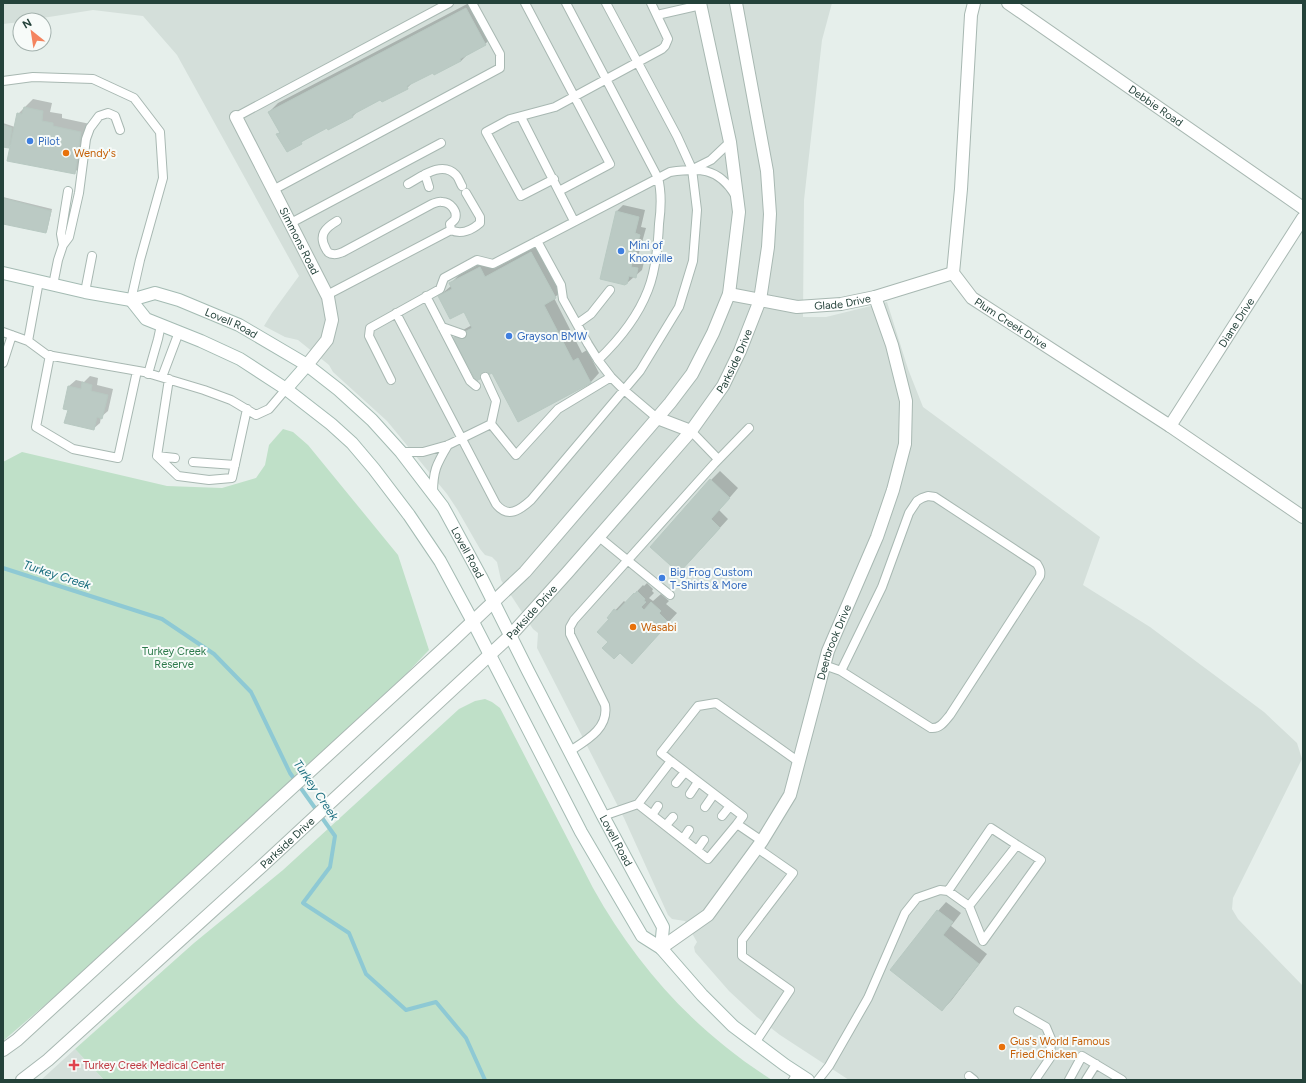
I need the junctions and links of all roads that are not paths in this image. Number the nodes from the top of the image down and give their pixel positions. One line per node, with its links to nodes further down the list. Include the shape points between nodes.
1 (449, 3): 16 (lane)
2 (472, 3): 26 (lane, via 500,54 500,68)
3 (525, 3): 15 (lane)
4 (566, 3): 13 (lane)
5 (606, 3): 12 (lane)
6 (651, 3): 11 (lane)
7 (736, 3): 51 (street, Parkside Drive, via 767,171 770,214)
8 (974, 3): 41 (street, via 971,15 961,189)
9 (1008, 3): 31 (street, Debbie Road)
10 (700, 4): 11 (lane); 19 (street)
11 (657, 15): 12 (lane, via 667,35 667,43 662,49)
12 (637, 63): 13 (lane); 21 (lane)
13 (606, 79): 15 (lane); 23 (lane)
14 (3, 81): 50 (lane, via 33,77 93,79 134,98 160,132 163,178)
15 (574, 96): 17 (lane, via 554,107); 28 (lane, via 610,164)
16 (236, 117): 26 (street, Simmons Road)
17 (521, 117): 24 (lane); 24 (lane, via 510,119 486,132 521,196)
18 (120, 130): 38 (lane, via 115,116 108,113 99,116 90,128 69,237)
19 (730, 142): 21 (lane, via 711,160); 29 (street)
20 (441, 143): 35 (lane)
21 (692, 169): 23 (lane, via 670,172); 29 (lane, via 704,170 722,179); 73 (lane, via 697,210 693,261 678,307 640,371)
22 (425, 174): 25 (lane); 30 (lane); 36 (lane, via 438,169 448,170 456,175 480,218 480,223 476,226 461,232)
23 (658, 178): 34 (lane); 62 (lane, via 661,207 658,242 648,290 623,332)
24 (554, 179): 28 (lane)
25 (408, 184)
26 (272, 190): 35 (street, Simmons Road)
27 (68, 191): 38 (lane, via 61,234)
28 (559, 191): 34 (lane)
29 (737, 199): 46 (street, via 739,212)
30 (432, 204): 33 (lane, via 343,252 333,254 328,252 322,237 325,230); 36 (lane, via 441,201 453,208 456,213 450,224)
31 (1303, 208)
32 (1303, 218): 77 (street, Diane Drive)
33 (337, 221)
34 (574, 221): 37 (lane)
35 (290, 224): 47 (street, Simmons Road)
36 (451, 230): 47 (lane)
37 (536, 241): 48 (lane, via 493,264 477,260 444,278 440,289); 53 (lane, via 561,285 563,299)
38 (63, 245): 43 (lane)
39 (92, 256): 45 (lane)
40 (3, 273): 42 (street, Lovell Road)
41 (953, 273): 49 (street, Glade Drive); 77 (street, Plum Creek Drive, via 972,298)
42 (39, 282): 43 (street, Lovell Road); 60 (lane)
43 (53, 285): 45 (street, Lovell Road)
44 (610, 290): 53 (lane, via 591,314)
45 (85, 292): 50 (street, Lovell Road)
46 (728, 294): 51 (street, Glade Drive); 75 (street, via 713,333 692,374)
47 (327, 295): 64 (street, Simmons Road, via 332,320 327,340)
48 (426, 296): 52 (lane); 55 (lane)
49 (875, 297): 51 (street, Glade Drive, via 841,304 797,307); 97 (street, Deerbrook Drive, via 892,345 906,401 905,444 877,537)
50 (131, 300): 54 (street, via 146,320); 64 (street, Lovell Road, via 155,293 179,300 239,325)
51 (760, 300): 79 (street, Parkside Drive, via 723,386)
52 (396, 313): 70 (lane, via 370,328 369,336); 80 (lane)
53 (577, 324): 62 (lane)
54 (161, 325): 57 (street); 66 (lane)
55 (442, 327): 58 (lane); 71 (lane, via 470,381)
56 (3, 332): 59 (lane)
57 (179, 332): 69 (lane); 72 (street, via 240,359)
58 (462, 334)
59 (12, 335): 60 (lane); 63 (lane)
60 (28, 341): 61 (lane)
61 (50, 355): 65 (lane); 65 (lane, via 36,427 73,449 118,458)
62 (598, 360): 68 (lane)
63 (3, 363)
64 (307, 365): 72 (street, Simmons Road); 82 (street, Lovell Road, via 372,420)
65 (137, 371): 66 (lane)
66 (148, 374): 69 (lane)
67 (485, 377): 76 (lane, via 496,401)
68 (611, 377): 73 (lane); 76 (lane, via 558,409 516,455)
69 (166, 378): 74 (lane, via 231,400); 83 (lane)
70 (391, 380)
71 (476, 386)
72 (286, 389): 74 (lane, via 269,409 256,415); 94 (street, via 352,443 374,469 440,561)
73 (624, 390): 75 (lane); 80 (lane, via 520,510 508,512 500,509)
74 (247, 409): 87 (lane)
75 (657, 418): 79 (street); 93 (street, via 525,572)
76 (491, 424): 80 (lane)
77 (1170, 426): 89 (street, Plum Creek Drive)
78 (749, 428): 85 (lane)
79 (690, 431): 85 (lane); 90 (street, Parkside Drive)
80 (461, 438): 81 (lane)
81 (448, 445): 82 (lane, via 423,452); 88 (lane, via 434,471)
82 (401, 452): 88 (street, Lovell Road)
83 (157, 456): 84 (lane); 87 (lane, via 178,476 209,480 232,478)
84 (175, 458)
85 (718, 460): 91 (lane)
86 (193, 462): 87 (lane)
87 (235, 465)
88 (434, 494): 93 (street, Lovell Road)
89 (1303, 517)
90 (599, 536): 91 (lane); 95 (street, Parkside Drive)
91 (629, 560): 92 (lane); 99 (lane, via 570,627 570,634 605,705 606,713 603,723 594,733)
92 (670, 595)
93 (493, 603): 94 (street); 95 (street, Lovell Road)
94 (473, 622): 96 (street); 128 (street, via 17,1040)
95 (510, 636): 96 (street, Parkside Drive); 99 (street, Lovell Road)
96 (490, 655): 125 (street, via 580,832 642,936); 131 (street, Parkside Drive, via 306,826 48,1060)
97 (824, 665): 98 (lane); 101 (street, Deerbrook Drive)
98 (841, 671): 98 (lane, via 931,728 937,728 950,714 1040,576 1040,568 935,497 922,498 909,513 882,587)
99 (570, 751): 112 (street, Lovell Road)
100 (671, 761): 101 (lane, via 661,753 698,706 716,703); 102 (lane); 107 (lane)
101 (799, 762): 120 (street, Deerbrook Drive, via 790,795)
102 (685, 772): 103 (lane); 104 (lane)
103 (698, 782): 105 (lane); 106 (lane)
104 (676, 783)
105 (690, 794)
106 (714, 794): 109 (lane); 110 (lane)
107 (638, 804): 111 (lane); 112 (lane)
108 (658, 806): 111 (lane)
109 (730, 806): 113 (lane); 115 (lane, via 743,816)
110 (705, 807)
111 (652, 815): 116 (lane)
112 (603, 816): 125 (street, Lovell Road, via 663,927)
113 (722, 816)
114 (673, 817): 116 (lane)
115 (737, 824): 120 (lane); 122 (lane, via 708,859)
116 (666, 825): 118 (lane)
117 (689, 830): 118 (lane)
118 (683, 839): 122 (lane)
119 (704, 840): 122 (lane)
120 (759, 845): 125 (street, Deerbrook Drive, via 708,915); 127 (lane, via 793,873 742,940 742,956 790,990)
121 (1016, 845): 123 (lane, via 991,828); 124 (lane); 124 (lane, via 1041,860 983,941)
122 (697, 850)
123 (948, 891): 124 (lane); 133 (lane, via 940,890 916,898 905,913 868,998 829,1066)
124 (969, 906)
125 (661, 948): 127 (street, via 702,995 733,1026)
126 (1018, 1011): 134 (lane, via 1046,1027 1051,1039 1050,1058)
127 (755, 1043): 130 (street)
128 (3, 1050)
129 (1096, 1064): 135 (lane, via 1082,1056); 136 (lane); 137 (lane)
130 (795, 1076): 132 (street)
131 (22, 1080)
132 (808, 1080)
133 (818, 1080)
134 (1035, 1080)
135 (1069, 1080)
136 (1086, 1080)
137 (1122, 1080)

